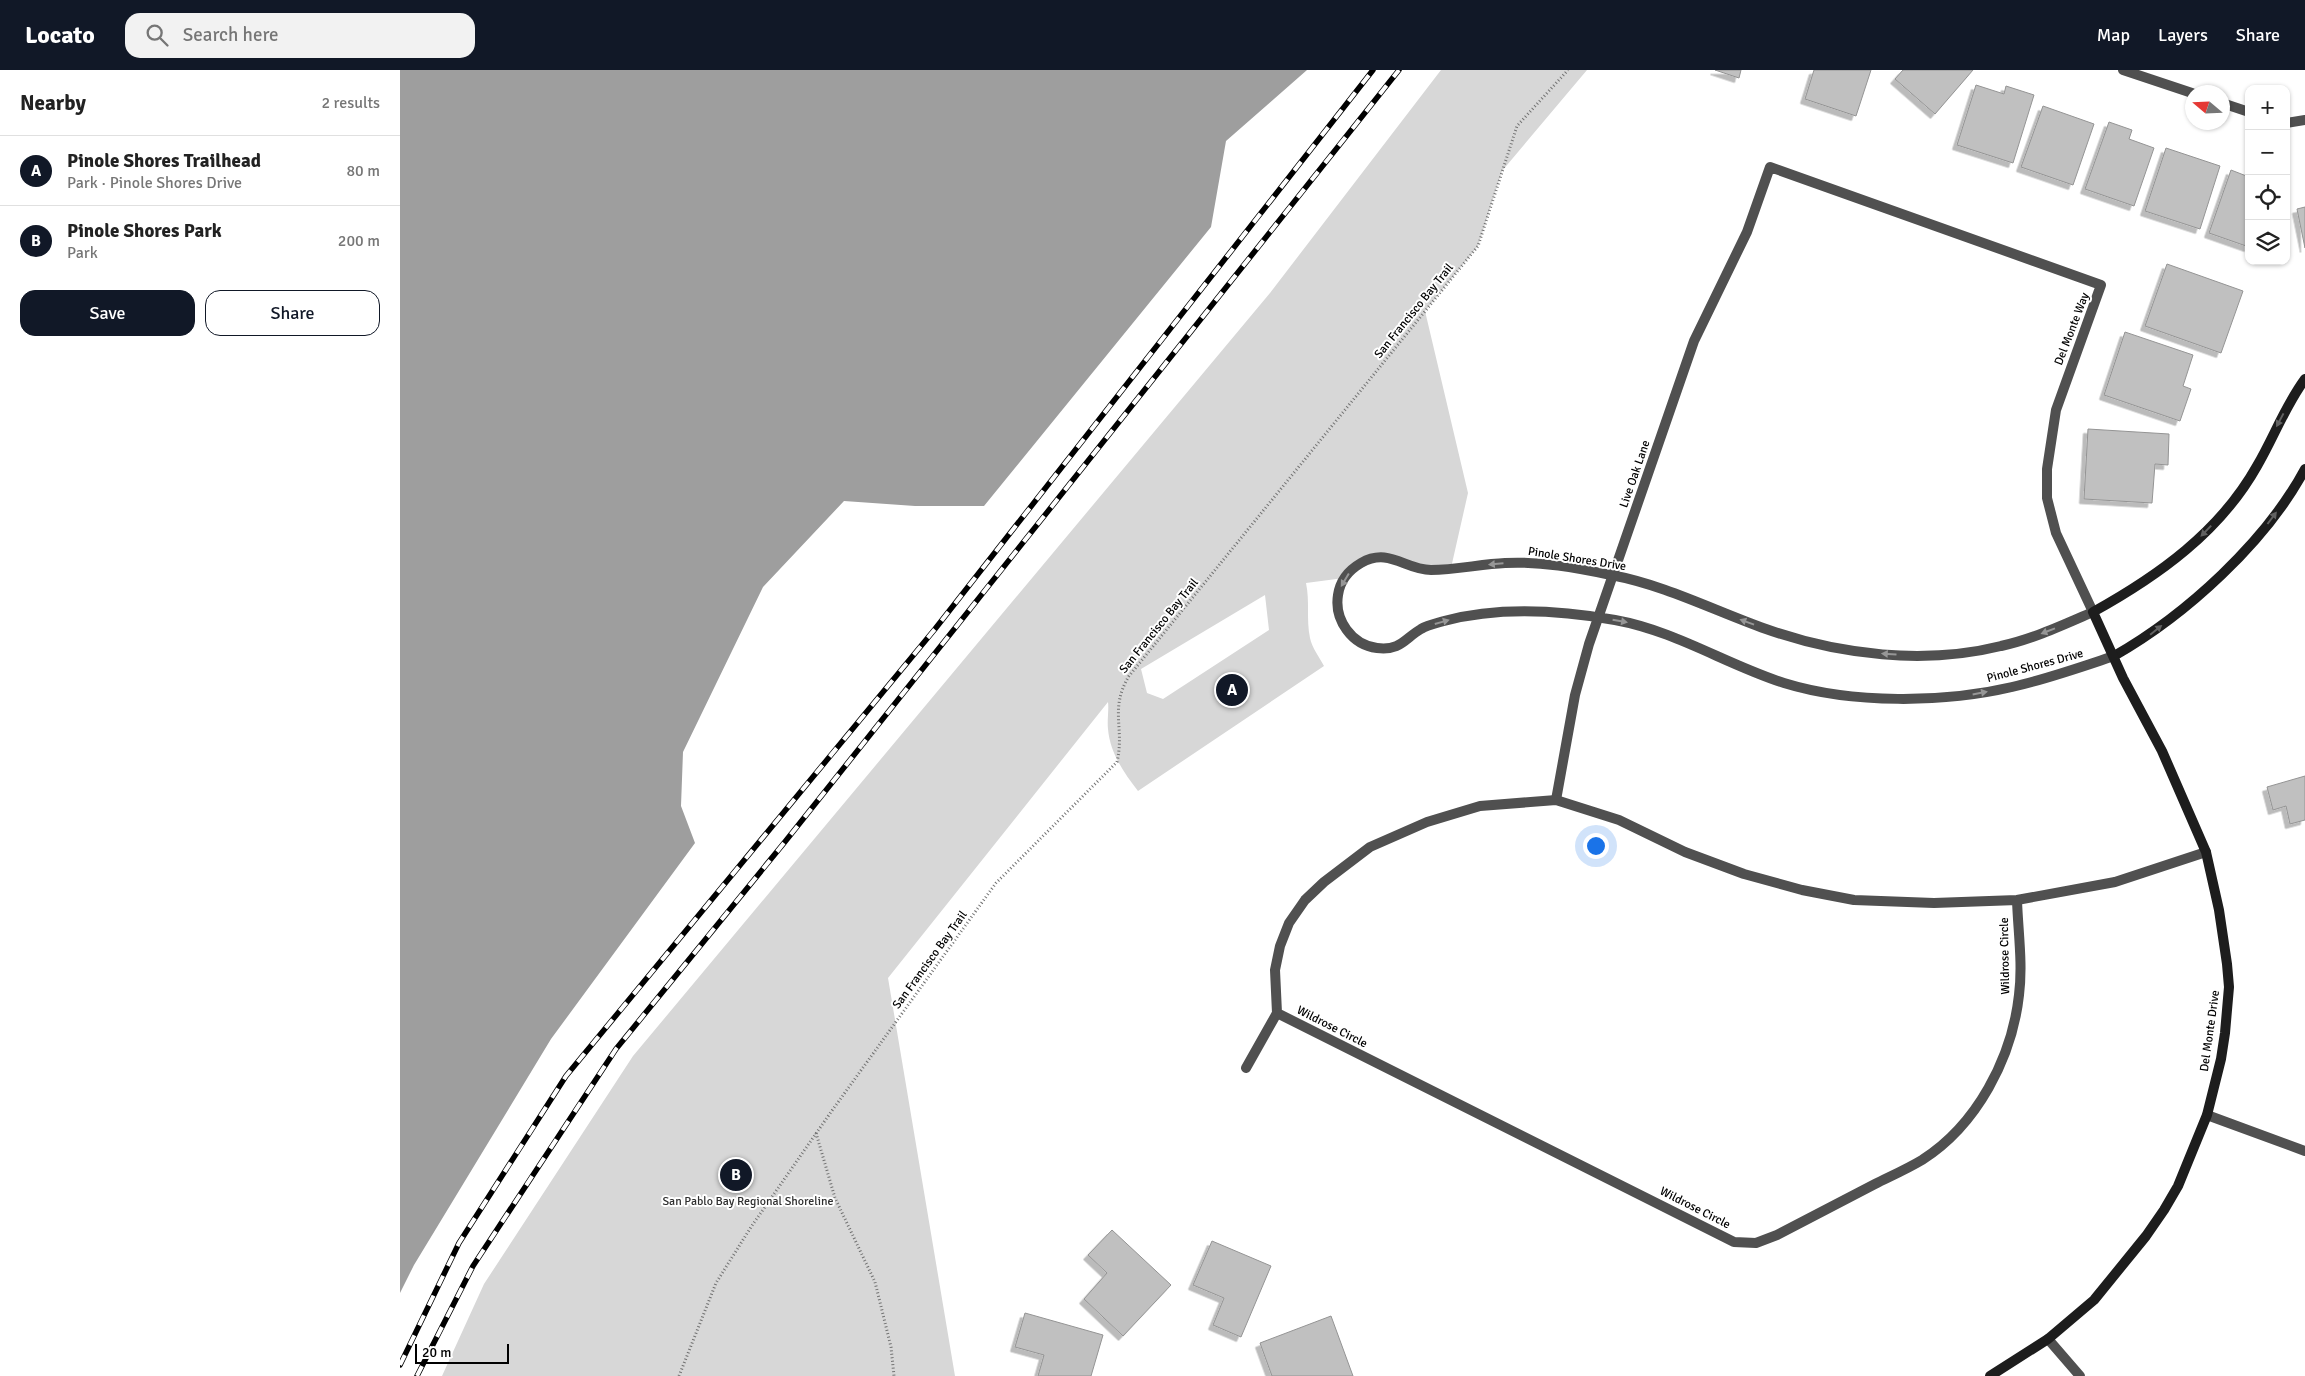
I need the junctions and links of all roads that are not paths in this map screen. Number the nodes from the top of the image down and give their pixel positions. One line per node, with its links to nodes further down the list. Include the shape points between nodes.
1 (2123, 70): 2 (street)
2 (2185, 91)
3 (2230, 106): 4 (street)
4 (2245, 111)
5 (2305, 120): 6 (street)
6 (2290, 122)
7 (1770, 167): 10 (street, Live Oak Lane, via 1747,232 1694,341); 11 (street, Del Monte Way, via 2101,285 2056,410 2047,469 2047,498 2056,532)
8 (2305, 379): 11 (street, Pinole Shores Drive, one-way to 11, via 2280,420 2258,466 2220,516 2171,563)
9 (2305, 469): 13 (street, Pinole Shores Drive, one-way to 9, via 2148,636 2205,590 2259,535)
10 (1614, 575): 11 (street, Pinole Shores Drive, one-way to 10, via 2020,641 1980,650 1928,654 1871,653 1793,638); 12 (street, Live Oak Lane); 12 (street, Pinole Shores Drive, one-way to 12, via 1508,562 1426,570 1395,558 1381,557 1354,567 1338,592 1337,608 1341,623 1357,640 1379,648 1394,647 1420,629 1477,614 1542,611)
11 (2093, 612): 13 (street, Del Monte Way)
12 (1598, 617): 13 (street, Pinole Shores Drive, one-way to 13, via 1643,625 1787,684 1864,698 1969,695 2029,683); 14 (street, Live Oak Lane, via 1574,695)
13 (2114, 656): 15 (street, Del Monte Drive, via 2162,751)
14 (1556, 800): 16 (street, Wildrose Circle, via 1619,820 1685,852 1744,874 1802,890 1854,900 1934,903); 17 (street, Wildrose Circle, via 1480,806 1427,822 1370,847 1324,882 1294,915 1280,946 1275,970)
15 (2206, 852): 16 (street, Wildrose Circle, via 2115,882); 19 (street, Del Monte Drive, via 2219,910 2229,987 2221,1059)
16 (2017, 900): 17 (street, Wildrose Circle, via 2019,994 2013,1028 1984,1097 1973,1112 1922,1160 1756,1243 1734,1242)
17 (1277, 1013): 18 (street, Wildrose Circle)
18 (1246, 1068)
19 (2207, 1115): 20 (street); 21 (street, Del Monte Drive, via 2178,1186 2146,1236 2094,1300)
20 (2305, 1151)
21 (2048, 1339): 22 (street, Del Monte Drive); 23 (street)
22 (1990, 1376)
23 (2080, 1376)

